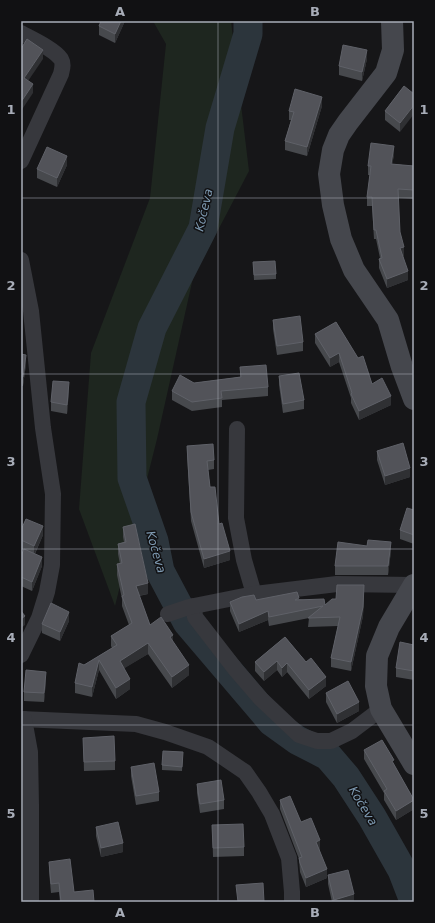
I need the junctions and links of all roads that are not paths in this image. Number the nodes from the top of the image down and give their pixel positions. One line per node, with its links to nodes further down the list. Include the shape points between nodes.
1 (392, 21): 5 (main road, via 393,50 386,73 339,136 333,150 329,174 341,239 354,270 388,320)
2 (21, 33): 3 (street, via 48,48 61,59 63,65)
3 (21, 161)
4 (21, 260): 11 (street, via 31,311 53,501 52,565 47,592 39,618)
5 (414, 400)
6 (237, 429): 8 (street, via 236,518)
7 (414, 585): 8 (street, via 337,584); 12 (main road, via 389,627 377,656 376,686)
8 (254, 594): 9 (street)
9 (192, 606): 10 (street); 12 (street, via 195,617 236,670 261,699 299,735 317,741 331,741 352,731)
10 (169, 614)
11 (21, 655)
12 (381, 709): 14 (main road)
13 (23, 719): 15 (street, via 30,752); 16 (street, via 136,724 208,747 245,772 272,814 289,858)
14 (414, 764)
15 (31, 902)
16 (292, 902)

